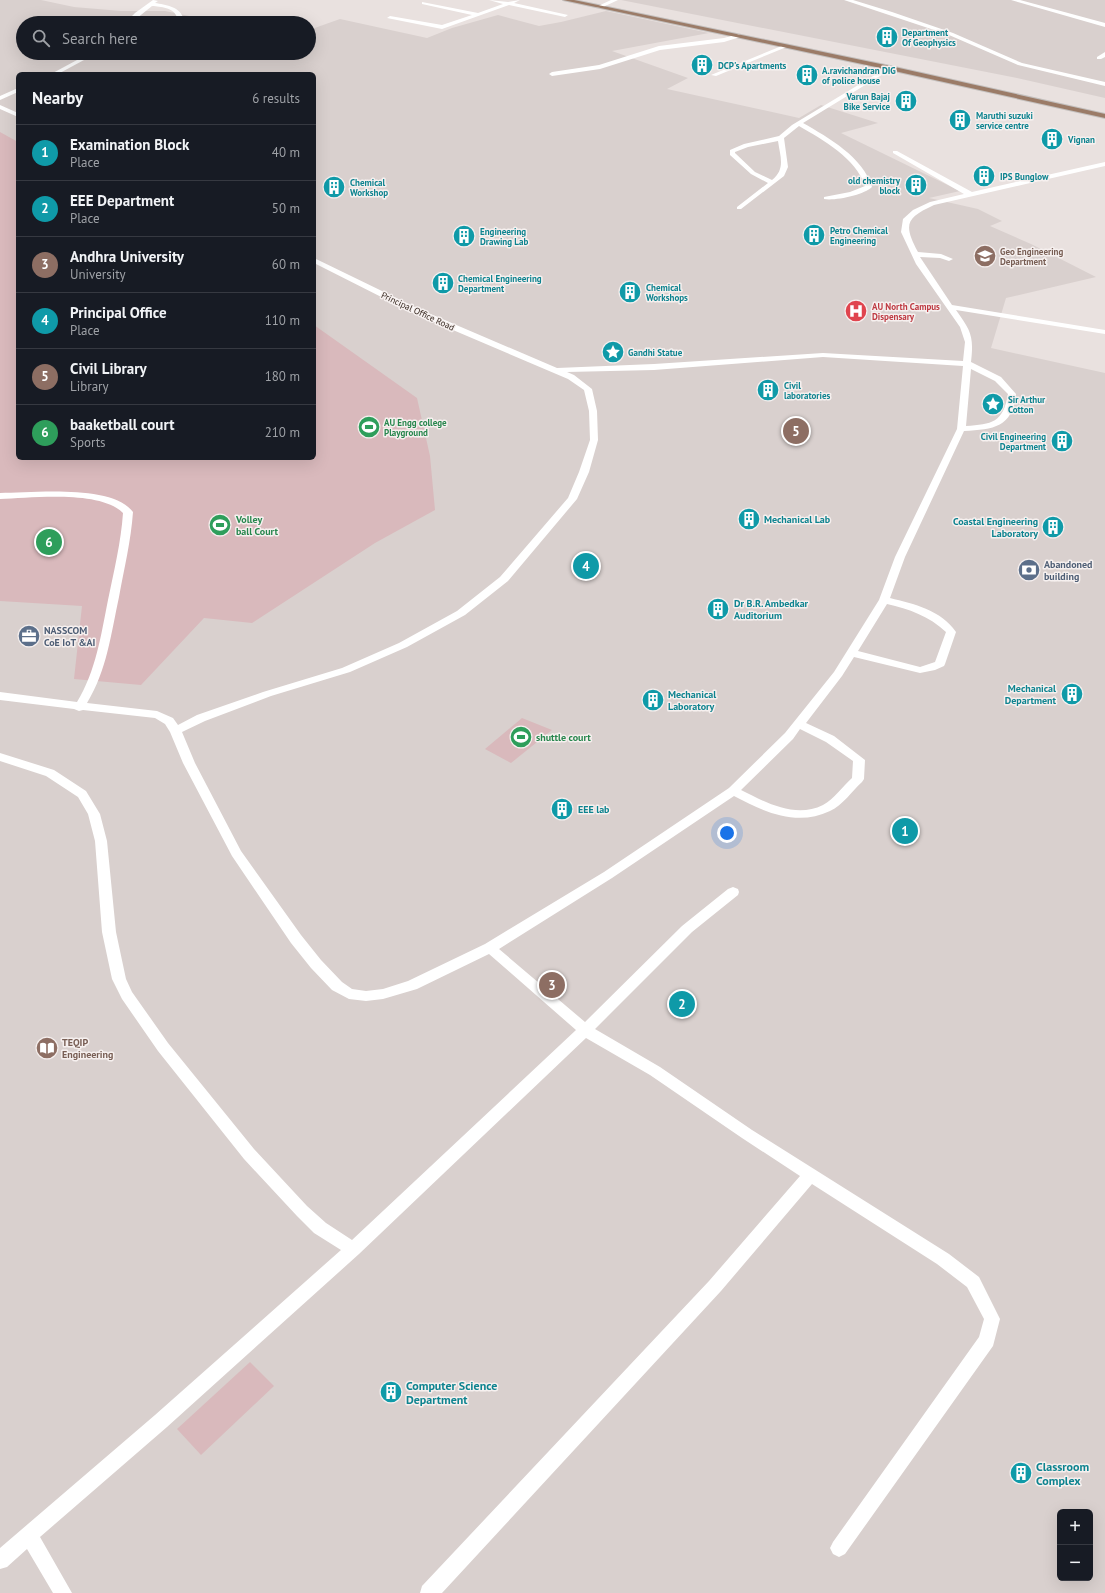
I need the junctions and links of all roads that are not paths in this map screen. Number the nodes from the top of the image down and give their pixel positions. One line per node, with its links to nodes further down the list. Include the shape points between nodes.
1 (156, 0): 11 (street)
2 (492, 0): 12 (street)
3 (517, 0): 12 (street)
4 (566, 0): 8 (main road)
5 (615, 0): 10 (street)
6 (846, 0): 30 (street, via 951,34 1020,64)
7 (1014, 0): 19 (street)
8 (592, 1): 10 (main road); 13 (main road)
9 (424, 3): 14 (street)
10 (607, 3): 13 (street); 29 (main road)
11 (149, 4): 16 (street); 17 (street, via 168,7)
12 (508, 4): 14 (street); 15 (street)
13 (599, 7): 20 (main road)
14 (479, 15): 18 (street, via 442,27)
15 (565, 15)
16 (136, 16)
17 (179, 16)
18 (390, 18)
19 (1105, 25)
20 (738, 36): 21 (main road); 27 (street, via 659,48 600,67)
21 (786, 46): 25 (main road); 28 (street)
22 (1105, 54): 23 (street)
23 (1099, 58)
24 (81, 60): 26 (street)
25 (890, 68): 35 (main road); 36 (street)
26 (58, 72)
27 (552, 74)
28 (714, 75)
29 (991, 84)
30 (1105, 84)
31 (16, 91): 32 (street)
32 (0, 98)
33 (0, 107): 34 (street)
34 (16, 114)
35 (1105, 116)
36 (800, 123): 37 (street); 42 (street, via 844,153 869,179 869,187 862,191)
37 (781, 138): 40 (street, via 785,167 781,176); 40 (street, via 746,145 732,151 732,154 753,173)
38 (896, 152): 41 (street)
39 (1105, 164): 41 (street)
40 (773, 183): 43 (street)
41 (970, 194): 44 (street, via 932,203 914,211 906,219 905,232)
42 (826, 198)
43 (739, 208)
44 (915, 254): 45 (street); 47 (street)
45 (949, 259)
46 (316, 261): 50 (street, Principal Office Road, via 416,311)
47 (949, 307): 48 (street); 49 (street, via 964,327 969,342)
48 (1105, 332)
49 (968, 364): 50 (street, via 823,355 654,367); 51 (street); 51 (street, via 998,379 1012,394 1012,406 1007,417 992,425)
50 (554, 370): 58 (street, Principal Office Road, via 571,377 588,389 593,411 594,440 572,498 504,579 460,613 403,645 346,670 266,694 201,718)
51 (961, 429): 53 (street, via 900,557)
52 (0, 496): 56 (street, via 97,497 117,502 128,512 101,662 92,687)
53 (884, 600): 54 (street); 54 (street, via 917,608 944,624 951,632 940,664 920,670)
54 (852, 654): 57 (street)
55 (0, 696): 56 (street)
56 (79, 707): 58 (street, via 157,715 169,721)
57 (799, 724): 60 (street); 60 (street, via 830,738 859,760 858,779 827,807 796,815 769,809)
58 (176, 731): 62 (street, via 188,763 236,853 296,939 337,986 349,994 383,994 412,985)
59 (0, 757): 65 (street, via 50,773 82,794 94,814 101,841 109,932 119,979 127,995 163,1047 249,1154 320,1228)
60 (733, 791): 62 (street, via 608,875)
61 (733, 892): 63 (street, via 687,929)
62 (490, 948): 63 (street)
63 (585, 1030): 64 (street, via 655,1071); 65 (street)
64 (810, 1175): 67 (street, via 943,1259 973,1282 992,1319 987,1340); 70 (street, via 715,1286)
65 (353, 1249): 66 (street, via 162,1421)
66 (29, 1535): 68 (street); 69 (street)
67 (839, 1548)
68 (0, 1560)
69 (63, 1593)
70 (429, 1593)

